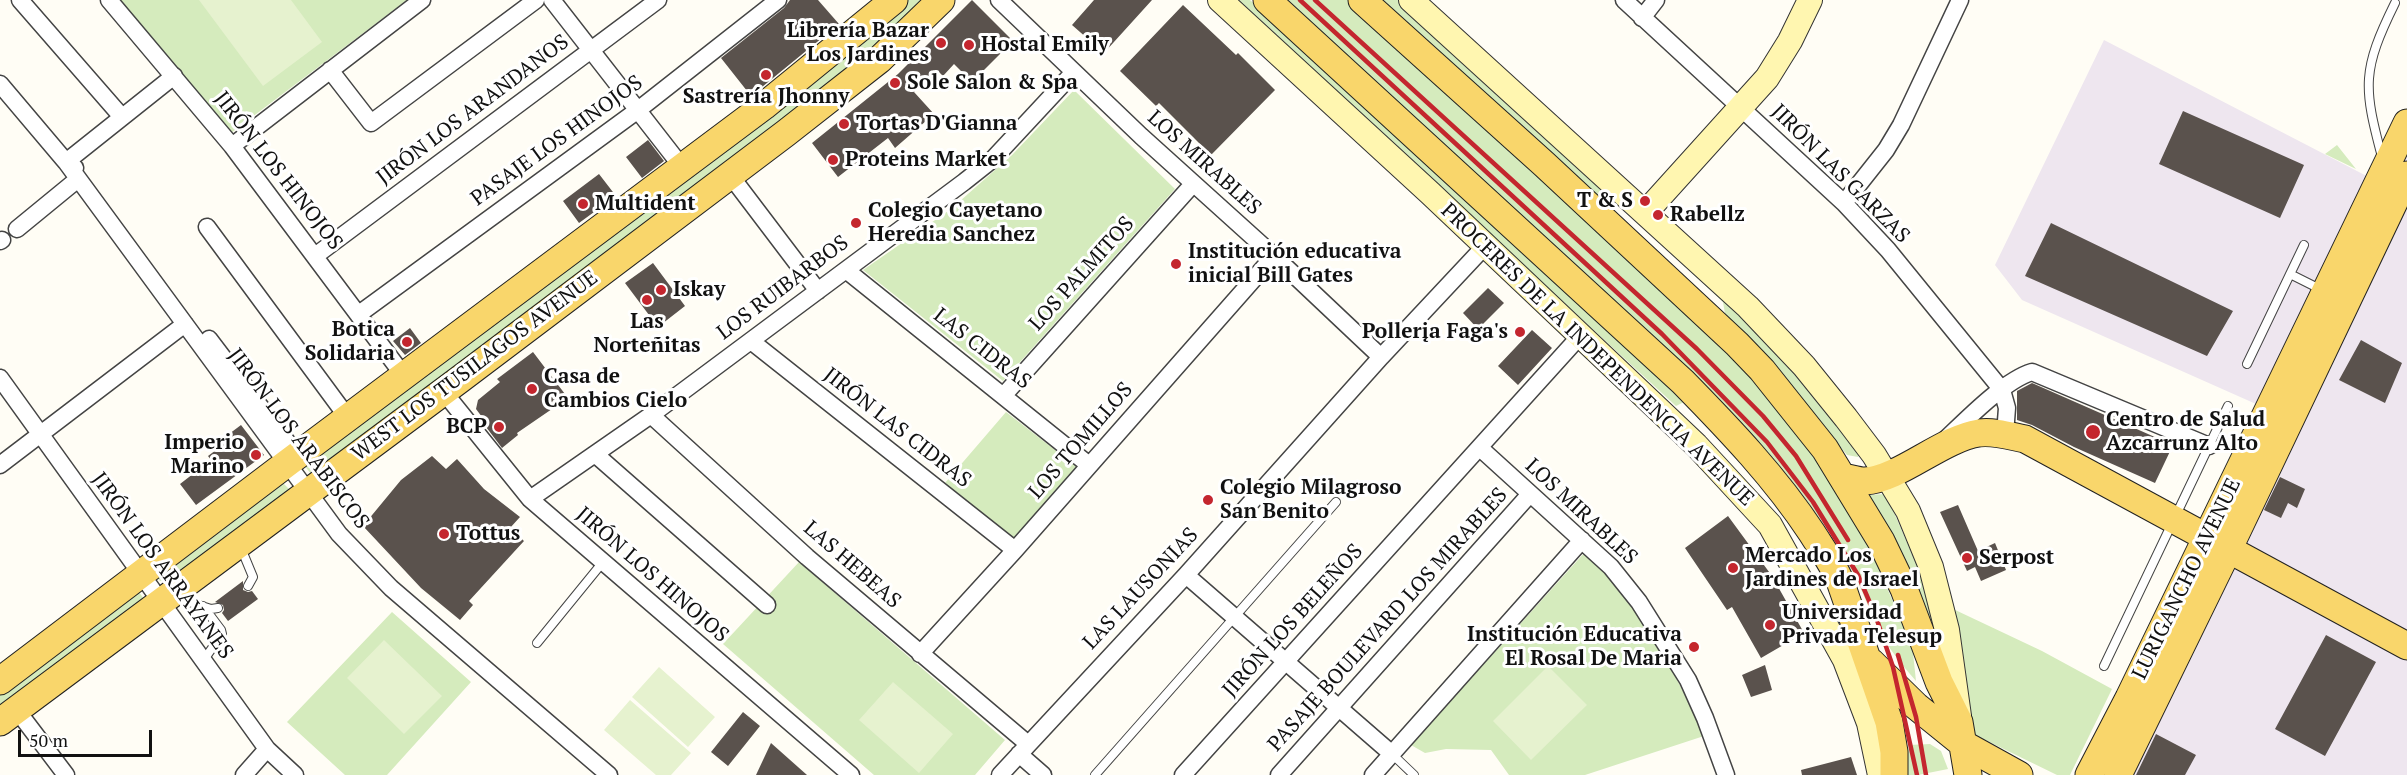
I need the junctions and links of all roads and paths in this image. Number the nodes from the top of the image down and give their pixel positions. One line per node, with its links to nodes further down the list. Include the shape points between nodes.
1 (20, 0): 28 (street)
2 (109, 0): 24 (street, JIRÓN LOS HINOJOS)
3 (422, 0): 22 (street)
4 (536, 0): 22 (street, via 370,123)
5 (552, 0): 21 (street)
6 (658, 0): 21 (street, JIRÓN LOS ARANDANOS)
7 (778, 0): 27 (street, PASAJE LOS HINOJOS)
8 (894, 0): 32 (main road, WEST LOS TUSILAGOS AVENUE)
9 (941, 0): 34 (main road, WEST LOS TUSILAGOS AVENUE, via 879,60)
10 (999, 0): 23 (street, LOS MIRABLES)
11 (1220, 0): 42 (main road, PROCERES DE LA INDEPENDENCIA AVENUE)
12 (1267, 0): 96 (main road, PROCERES DE LA INDEPENDENCIA AVENUE, via 1736,435 1796,509 1832,564)
13 (1362, 0): 73 (main road, via 1737,344 1794,409)
14 (1624, 0): 20 (street, JIRÓN LAS GARZAS)
15 (1656, 0): 20 (street)
16 (1810, 0): 26 (main road, via 1767,78)
17 (1960, 0): 37 (street, via 1901,125)
18 (1415, 1): 38 (main road)
19 (2395, 3): 33 (lane, via 2368,74 2371,118)
20 (1642, 18): 26 (street, JIRÓN LAS GARZAS)
21 (591, 50): 27 (street); 43 (street, JIRÓN LOS ARANDANOS)
22 (330, 70): 30 (street)
23 (1074, 72): 36 (street, LOS MIRABLES); 45 (street, LOS RUIBARBOS, via 993,159)
24 (174, 76): 28 (street); 30 (street, JIRÓN LOS HINOJOS)
25 (0, 84): 31 (street, JIRÓN LOS ARABISCOS)
26 (1741, 108): 37 (street, JIRÓN LAS GARZAS); 38 (main road)
27 (638, 110): 32 (street); 49 (street, PASAJE LOS HINOJOS)
28 (122, 117): 31 (street)
29 (2407, 123): 33 (main road, LURIGANCHO AVENUE)
30 (232, 146): 43 (street, JIRÓN LOS HINOJOS)
31 (66, 162): 35 (street, JIRÓN LOS ARABISCOS); 69 (street, via 84,173)
32 (682, 167): 55 (main road, WEST LOS TUSILAGOS AVENUE)
33 (2396, 171): 48 (main road, LURIGANCHO AVENUE); 82 (main road, LURIGANCHO AVENUE)
34 (730, 175): 47 (street); 58 (main road, WEST LOS TUSILAGOS AVENUE)
35 (78, 179): 40 (street); 50 (street, JIRÓN LOS ARABISCOS)
36 (1193, 184): 44 (street, LOS MIRABLES); 59 (street, LOS PALMITOS)
37 (1844, 203): 57 (street, JIRÓN LAS GARZAS, via 1888,250)
38 (1646, 212): 72 (main road, via 1783,343 1846,418)
39 (207, 228): 62 (street)
40 (17, 229)
41 (2304, 245): 46 (lane)
42 (1485, 246): 51 (main road, PROCERES DE LA INDEPENDENCIA AVENUE); 53 (street, LAS LAUSONIAS)
43 (315, 256): 49 (street, JIRÓN LOS HINOJOS)
44 (1274, 256): 53 (street, LOS MIRABLES); 71 (street, LOS TOMILLOS)
45 (846, 270): 47 (street, LOS RUIBARBOS); 59 (street, LAS CIDRAS)
46 (2290, 274): 48 (lane); 54 (lane)
47 (818, 291): 52 (street, LOS RUIBARBOS)
48 (2325, 291): 82 (main road, LURIGANCHO AVENUE)
49 (359, 314): 55 (street, JIRÓN LOS HINOJOS)
50 (185, 324): 64 (street); 69 (street, JIRÓN LOS ARABISCOS)
51 (1580, 336): 66 (street, JIRÓN LOS BELEÑOS); 79 (main road, PROCERES DE LA INDEPENDENCIA AVENUE, via 1696,445)
52 (750, 341): 61 (street, LOS RUIBARBOS); 83 (street, JIRÓN LAS CIDRAS)
53 (1381, 357): 86 (street, LAS LAUSONIAS)
54 (2247, 364)
55 (404, 376): 62 (main road, WEST LOS TUSILAGOS AVENUE)
56 (0, 378): 64 (street, JIRÓN LOS ARRAYANES)
57 (2002, 390): 63 (street, via 2007,408); 65 (street, via 2021,376 2036,372); 67 (street)
58 (443, 391): 74 (main road, WEST LOS TUSILAGOS AVENUE); 76 (street, JIRÓN LOS HINOJOS)
59 (1004, 395): 71 (street, LAS CIDRAS)
60 (2228, 406): 65 (lane)
61 (651, 415): 68 (street, LOS RUIBARBOS); 95 (street, LAS HEBEAS)
62 (348, 418): 69 (main road, WEST LOS TUSILAGOS AVENUE)
63 (2005, 434): 67 (main road, via 1968,435); 78 (main road, via 2042,447)
64 (40, 435): 70 (street); 85 (street, JIRÓN LOS ARRAYANES)
65 (2209, 446): 78 (lane)
66 (1480, 448): 75 (street, LOS MIRABLES); 98 (street, JIRÓN LOS BELEÑOS)
67 (1932, 452): 72 (main road)
68 (595, 454): 76 (street, LOS RUIBARBOS); 89 (street)
69 (291, 460): 74 (street, JIRÓN LOS ARABISCOS); 85 (main road, WEST LOS TUSILAGOS AVENUE)
70 (0, 465)
71 (1089, 465): 83 (street, LOS TOMILLOS)
72 (1886, 475): 73 (main road, via 1865,481); 103 (main road, via 1908,511 1931,567 1947,630)
73 (1843, 477): 103 (main road, via 1895,567)
74 (307, 492): 81 (main road, WEST LOS TUSILAGOS AVENUE); 110 (street, JIRÓN LOS ARABISCOS, via 339,534 391,588)
75 (1530, 494): 80 (street, LOS MIRABLES); 101 (street, PASAJE BOULEVARD LOS MIRABLES)
76 (530, 499): 84 (street, JIRÓN LOS HINOJOS)
77 (1336, 502): 92 (lane)
78 (2174, 521): 82 (main road); 99 (lane)
79 (1770, 525): 96 (main road, via 1804,565); 120 (main road, PROCERES DE LA INDEPENDENCIA AVENUE, via 1845,660 1869,723)
80 (1582, 540): 106 (street); 119 (street, LOS MIRABLES, via 1611,567 1665,640 1688,680)
81 (239, 543): 87 (lane, via 253,577); 88 (main road, WEST LOS TUSILAGOS AVENUE)
82 (2217, 544): 94 (main road); 124 (main road, LURIGANCHO AVENUE); 125 (main road, LURIGANCHO AVENUE)
83 (1015, 550): 95 (street, LOS TOMILLOS)
84 (603, 562): 93 (lane); 111 (street, JIRÓN LOS HINOJOS)
85 (141, 574): 88 (street, JIRÓN LOS ARRAYANES); 100 (main road, WEST LOS TUSILAGOS AVENUE)
86 (1186, 575): 92 (street); 105 (street, LAS LAUSONIAS)
87 (248, 586)
88 (164, 599): 90 (lane); 97 (street, JIRÓN LOS ARRAYANES); 102 (main road, WEST LOS TUSILAGOS AVENUE)
89 (767, 605)
90 (203, 606): 91 (lane); 97 (lane, via 222,634)
91 (218, 608)
92 (1235, 617): 98 (street); 114 (lane)
93 (537, 643)
94 (2407, 646)
95 (920, 654): 105 (street, LAS HEBEAS)
96 (1868, 659): 103 (main road, via 1916,706); 121 (main road, PROCERES DE LA INDEPENDENCIA AVENUE, via 1888,722)
97 (203, 661): 104 (street, JIRÓN LOS ARRAYANES)
98 (1286, 662): 101 (street); 115 (street, JIRÓN LOS BELEÑOS)
99 (2104, 666)
100 (0, 681)
101 (1339, 709): 106 (street); 116 (street, PASAJE BOULEVARD LOS MIRABLES)
102 (8, 716): 107 (street)
103 (1961, 733): 122 (main road); 123 (main road)
104 (267, 749): 108 (street); 109 (street, JIRÓN LOS ARRAYANES)
105 (1023, 749): 112 (street, LAS LAUSONIAS); 113 (street, LAS HEBEAS)
106 (1392, 754): 117 (street); 118 (lane)
107 (66, 775)
108 (244, 775)
109 (295, 775)
110 (609, 775)
111 (851, 775)
112 (1000, 775)
113 (1042, 775)
114 (1095, 775)
115 (1183, 775)
116 (1280, 775)
117 (1373, 775)
118 (1413, 775)
119 (1726, 775)
120 (1880, 775)
121 (1894, 775)
122 (1968, 775)
123 (2019, 775)
124 (2089, 775)
125 (2118, 775)

